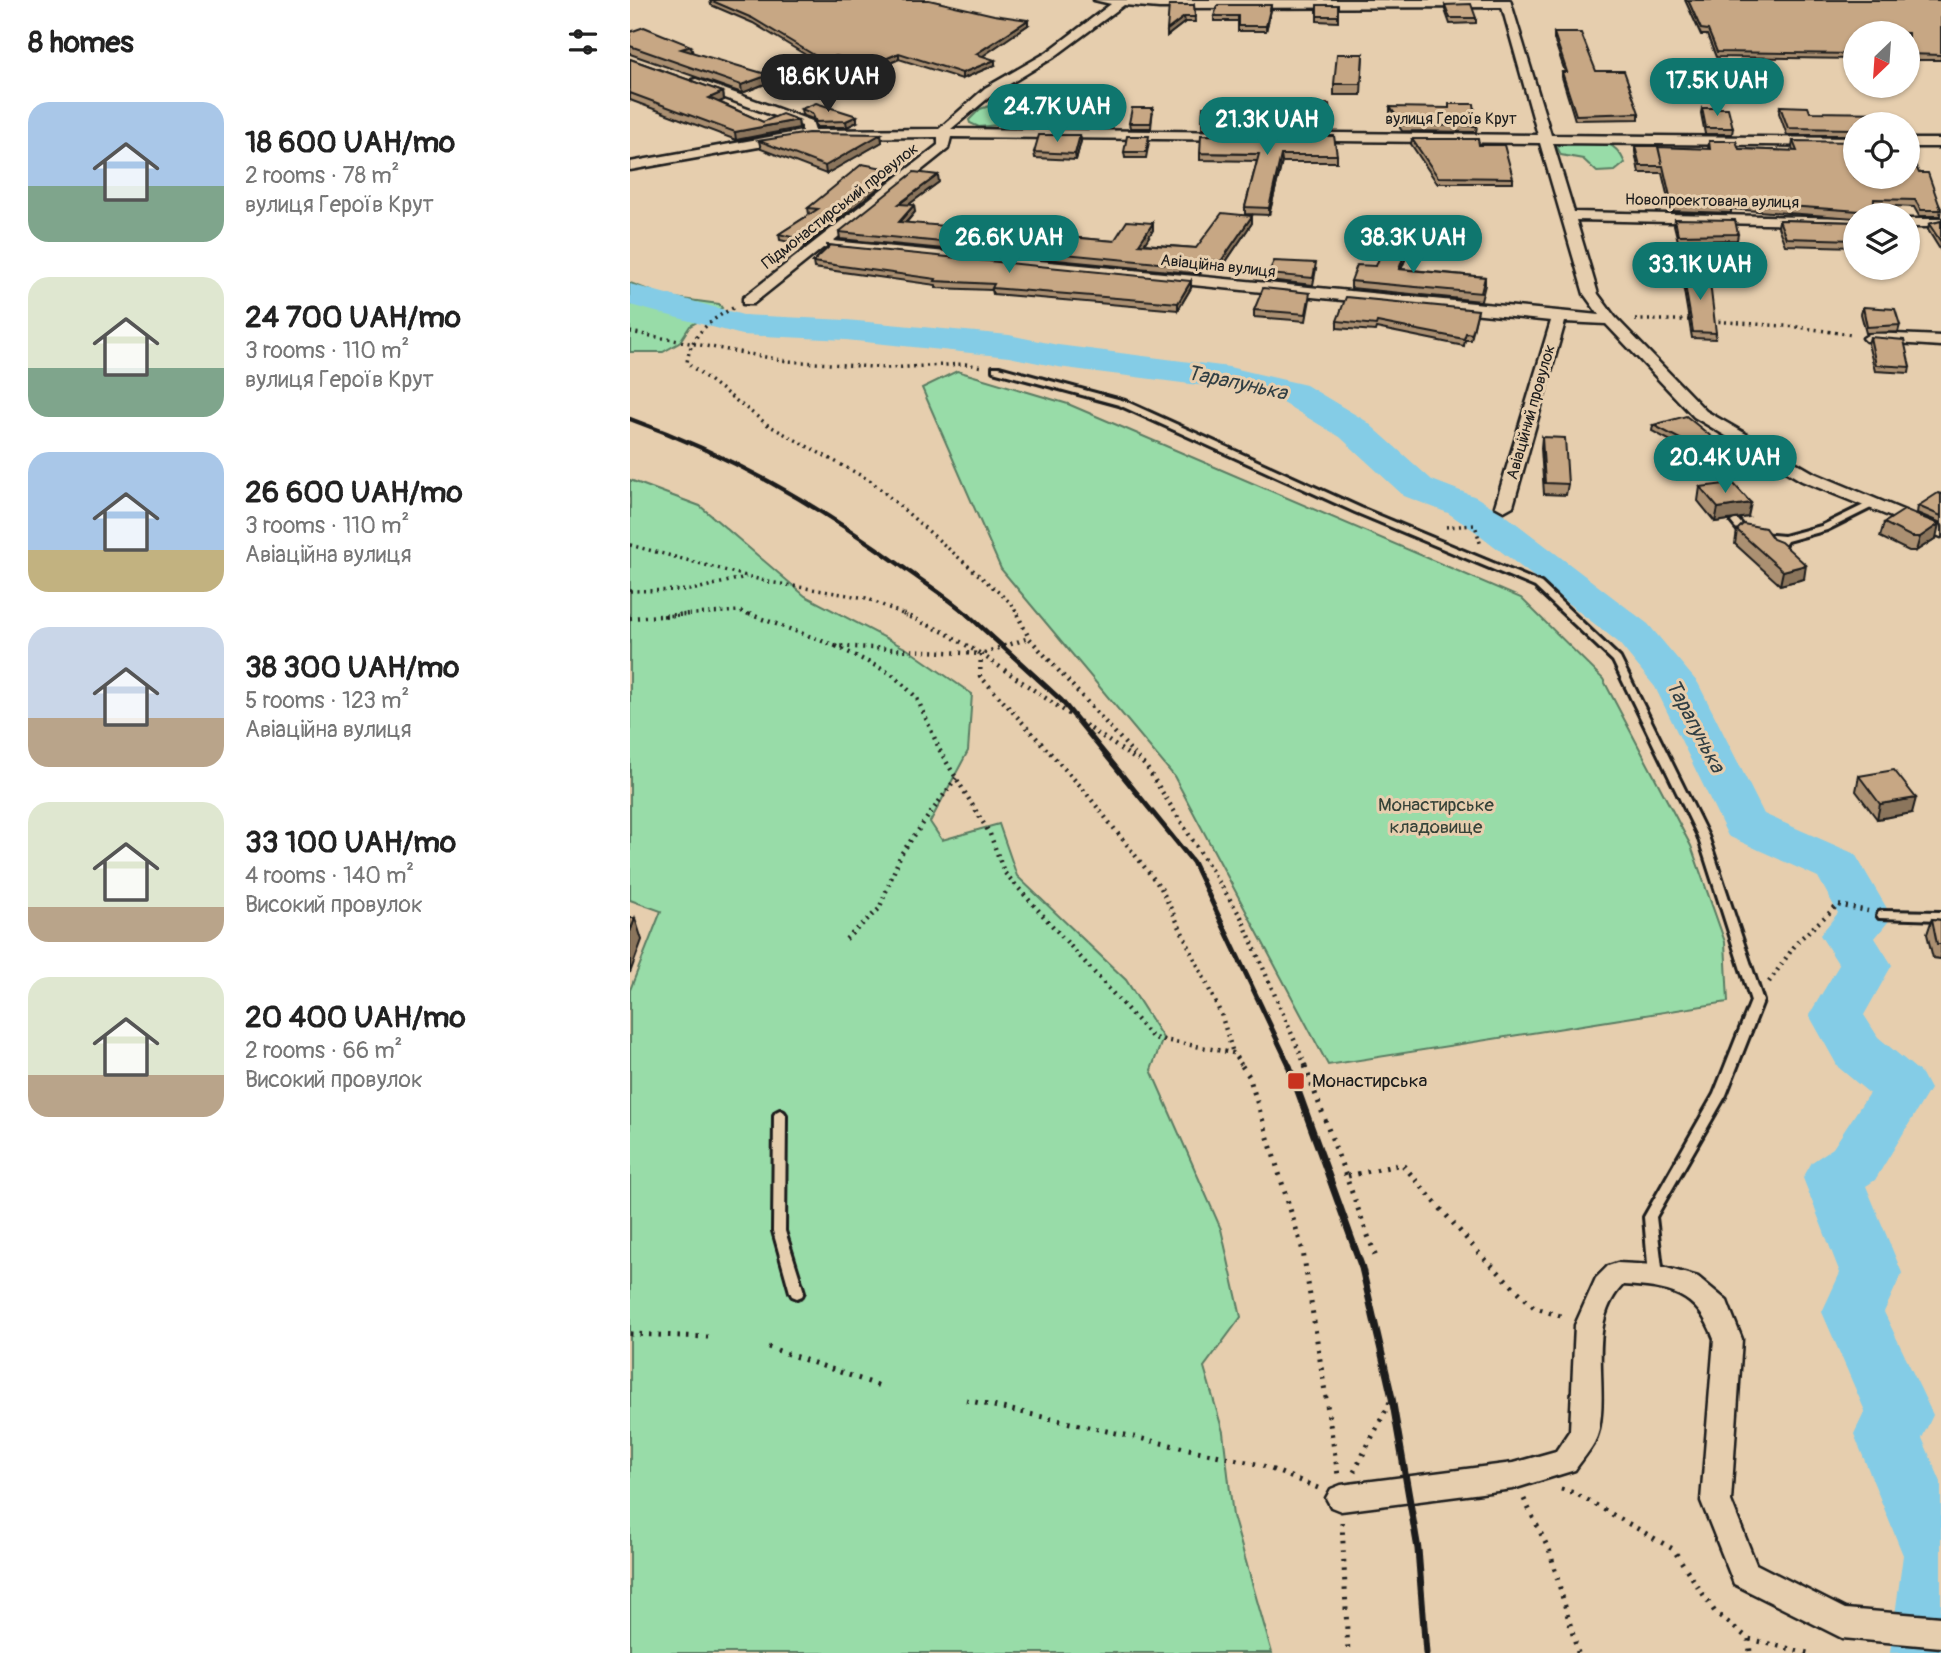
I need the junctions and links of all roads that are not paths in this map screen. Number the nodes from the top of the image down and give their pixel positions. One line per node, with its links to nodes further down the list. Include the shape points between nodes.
1 (1099, 0): 2 (street)
2 (1123, 2): 3 (street); 6 (street, Підмонастирський провулок, via 1050,55 989,91 949,124)
3 (1506, 2): 7 (street)
4 (688, 80): 5 (street, via 808,124)
5 (809, 134): 6 (street, вулиця Героїв Крут); 11 (street, вулиця Героїв Крут)
6 (945, 134): 7 (street, вулиця Героїв Крут); 16 (street, Підмонастирський провулок, via 944,146)
7 (1544, 137): 8 (street, вулиця Героїв Крут); 12 (street)
8 (1843, 142)
9 (1920, 143): 10 (street)
10 (1941, 143)
11 (630, 166)
12 (1569, 216): 13 (street, Новопроектована вулиця); 19 (street, via 1591,294)
13 (1843, 222)
14 (1920, 223): 15 (street)
15 (1941, 223)
16 (822, 244): 17 (street, Підмонастирський провулок); 18 (street, Авіаційна вулиця)
17 (747, 301)
18 (1559, 318): 19 (street, Авіаційна вулиця); 24 (street, Авіаційний провулок)
19 (1610, 320): 23 (street, via 1700,414 1808,477)
20 (1871, 338): 21 (street)
21 (1941, 341)
22 (996, 369): 32 (lane, via 1122,403 1538,585 1617,660 1703,836 1757,1000 1720,1095 1650,1217)
23 (1872, 503): 26 (street); 27 (lane, via 1824,528)
24 (1504, 506)
25 (1735, 522): 27 (lane, via 1746,535)
26 (1941, 532)
27 (1784, 539): 28 (lane)
28 (1776, 551)
29 (1883, 915): 30 (lane)
30 (1941, 916)
31 (780, 1115): 33 (lane, via 779,1231)
32 (1656, 1276): 34 (street, via 1617,1274 1605,1286 1589,1325 1584,1433 1565,1461 1513,1476); 35 (street, via 1689,1285 1717,1308 1728,1339 1716,1502 1745,1574 1842,1623)
33 (797, 1292)
34 (1341, 1498)
35 (1941, 1632)

